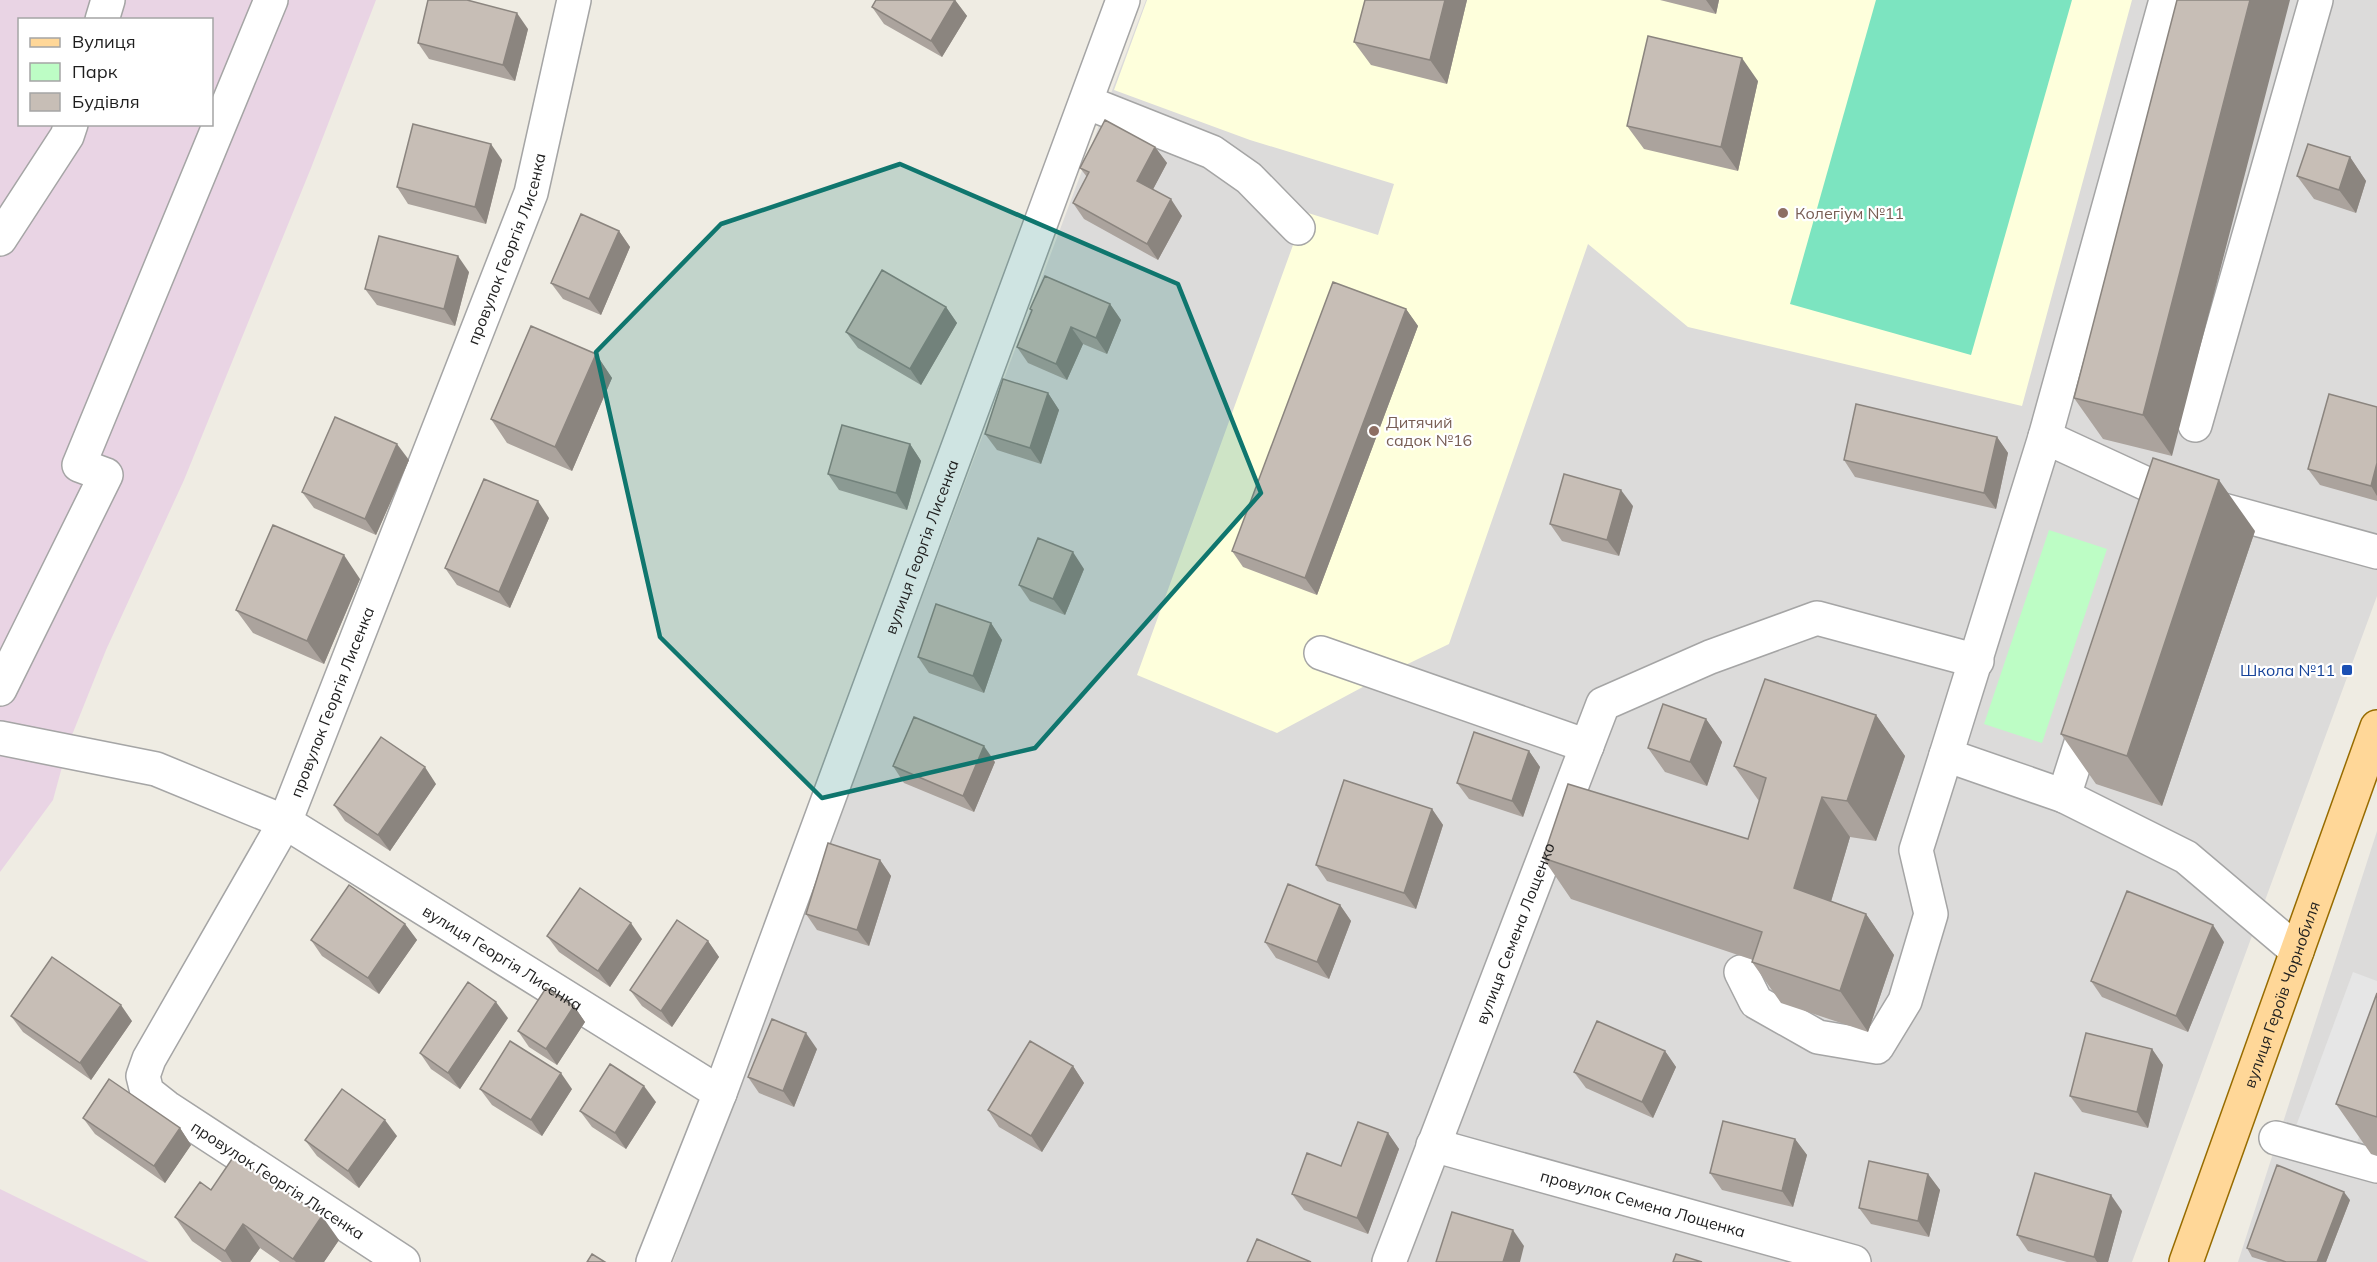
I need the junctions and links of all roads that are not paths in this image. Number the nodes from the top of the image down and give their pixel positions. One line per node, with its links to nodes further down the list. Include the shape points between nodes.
1 (108, 0): 7 (street)
2 (271, 0): 20 (street, via 79,465 106,475)
3 (574, 0): 26 (street, провулок Георгія Лисенка, via 531,193)
4 (1123, 0): 8 (street, вулиця Георгія Лисенка)
5 (2166, 0): 13 (street)
6 (2316, 0): 12 (street)
7 (103, 18)
8 (1086, 102): 10 (street, via 1212,152 1249,178); 29 (street, вулиця Георгія Лисенка)
9 (70, 126): 11 (street, via 67,136)
10 (1298, 228)
11 (0, 239)
12 (2195, 426)
13 (2045, 437): 14 (street); 18 (street)
14 (2175, 497): 15 (street, via 2156,512); 16 (street)
15 (2153, 524)
16 (2377, 552)
17 (1321, 652): 23 (street)
18 (1977, 660): 23 (street, вулиця Семена Лощенко, via 1817,618 1710,657 1603,704); 24 (street)
19 (2101, 683): 25 (street)
20 (0, 689)
21 (2377, 727): 27 (main road, вулиця Героїв Чорнобиля)
22 (0, 738): 26 (street, вулиця Георгія Лисенка, via 156,769)
23 (1587, 746): 31 (street, вулиця Семена Лощенко)
24 (1946, 755): 25 (street); 28 (street, via 1916,850 1931,914 1905,1001 1877,1047 1808,1031 1756,1002)
25 (2064, 796): 27 (street, via 2186,857)
26 (285, 822): 29 (street, вулиця Георгія Лисенка); 33 (street, провулок Георгія Лисенка, via 149,1059 143,1076 147,1092)
27 (2297, 951): 37 (main road, вулиця Героїв Чорнобиля)
28 (1741, 972)
29 (720, 1094): 34 (street, вулиця Георгія Лисенка)
30 (2276, 1138): 32 (street)
31 (1433, 1145): 35 (street, вулиця Семена Лощенко); 36 (street, провулок Семена Лощенка)
32 (2377, 1166)
33 (403, 1262)
34 (653, 1262)
35 (1389, 1262)
36 (1854, 1262)
37 (2187, 1262)

